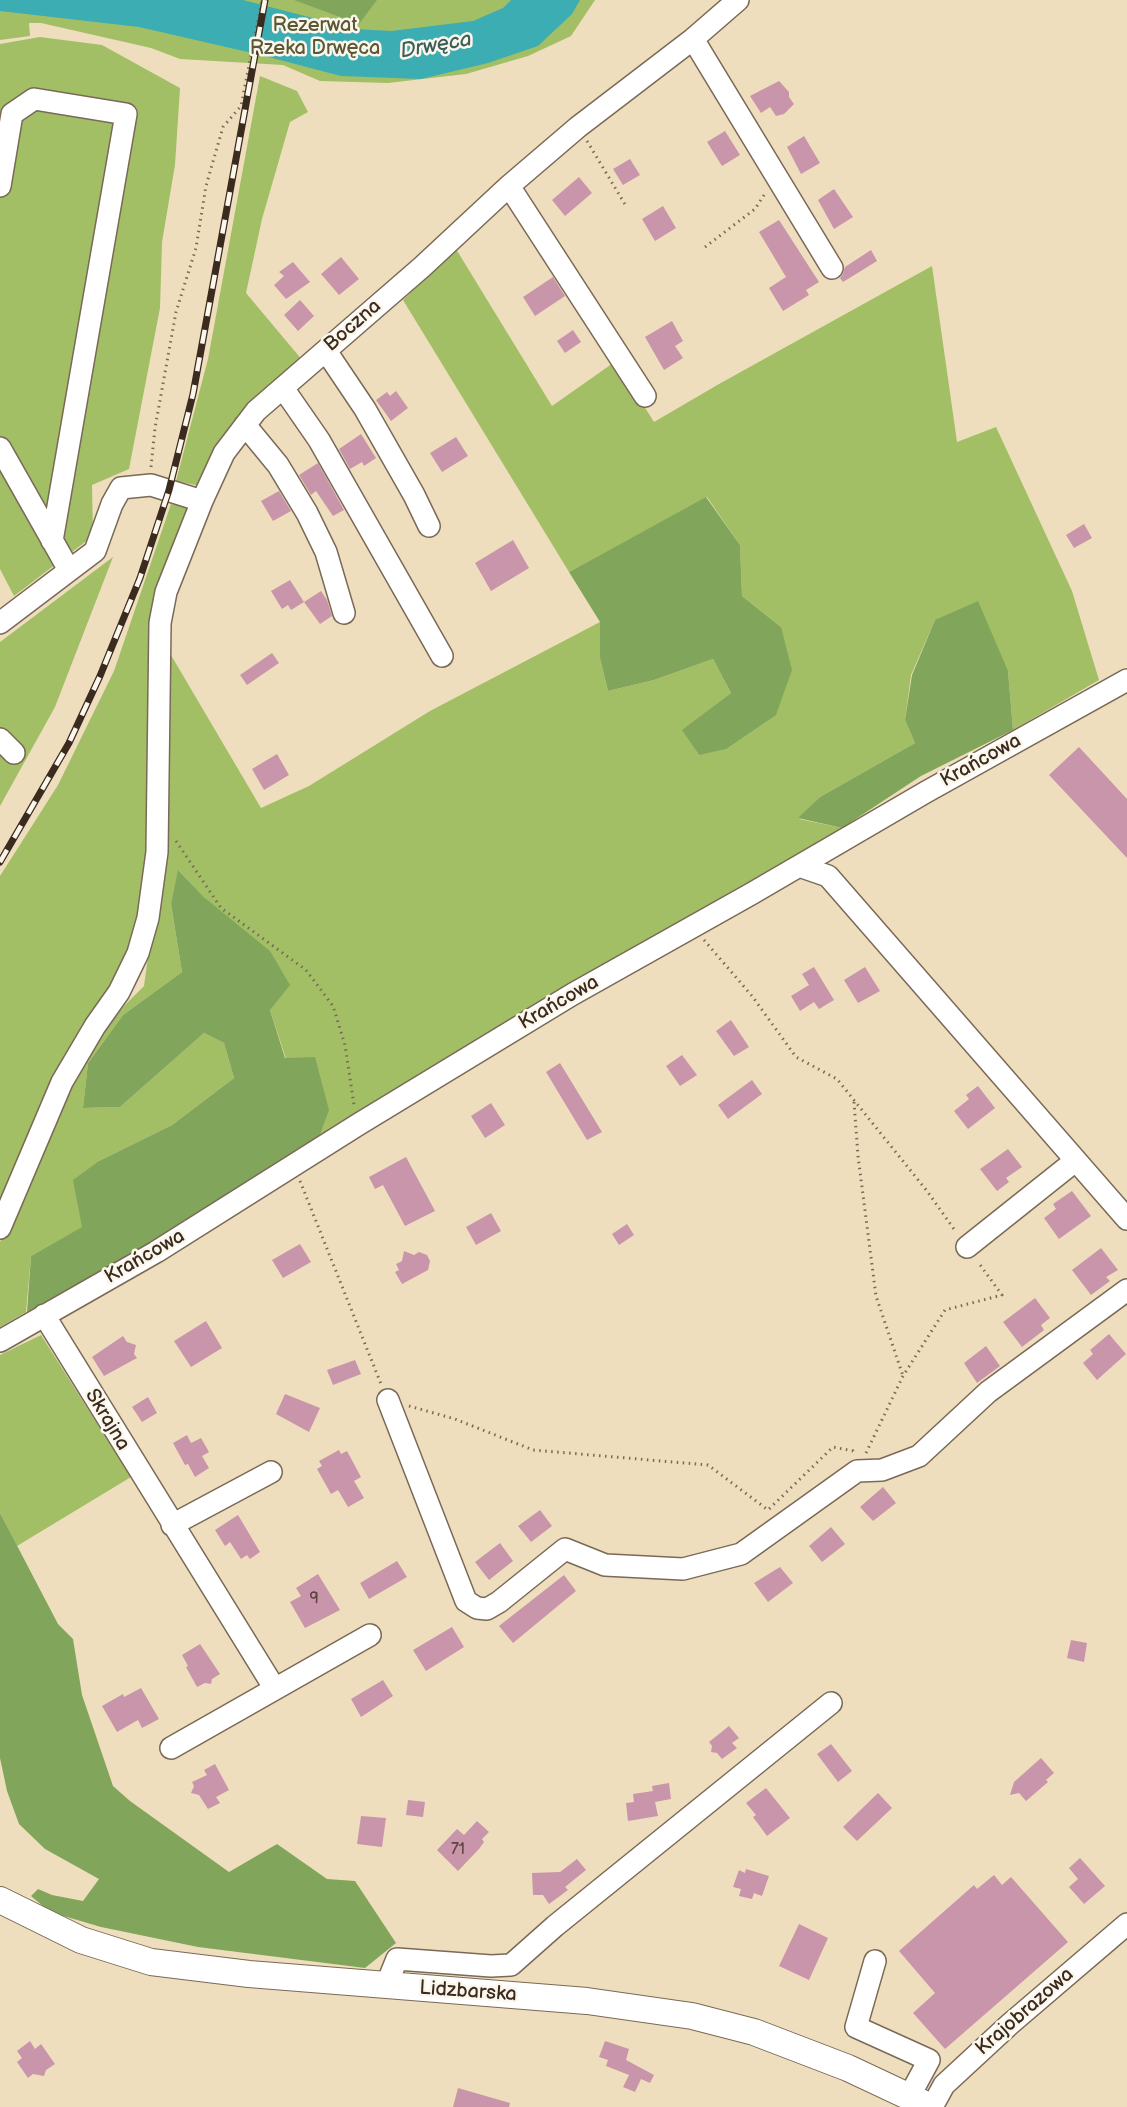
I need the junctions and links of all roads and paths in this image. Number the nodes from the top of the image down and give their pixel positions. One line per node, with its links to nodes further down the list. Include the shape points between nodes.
1 (262, 0): 17 (path, via 242,106 223,127 206,186 196,248 176,312 154,428)
2 (738, 0): 3 (street, Boczna)
3 (693, 39): 5 (street, Boczna); 6 (street)
4 (6, 118): 7 (street); 20 (street, via 34,99 126,114)
5 (578, 127): 8 (street, Boczna); 9 (path)
6 (774, 172): 10 (path, via 755,209); 11 (street)
7 (0, 186)
8 (509, 186): 12 (street, Boczna); 14 (street)
9 (626, 206)
10 (705, 247)
11 (832, 268)
12 (326, 351): 13 (street, Boczna); 19 (street, via 365,409)
13 (283, 388): 15 (street, Boczna); 24 (street, via 319,440)
14 (645, 396)
15 (245, 425): 18 (street, Boczna, via 224,453); 22 (street, via 278,465 307,513 326,552)
16 (0, 448): 20 (street)
17 (151, 485): 18 (street); 21 (street, via 122,488 95,551)
18 (202, 501): 26 (street, Boczna, via 166,592 160,623)
19 (429, 526)
20 (52, 541): 21 (street)
21 (69, 570): 23 (street)
22 (344, 613)
23 (0, 623)
24 (442, 656)
25 (1127, 680): 27 (street, Krańcowa)
26 (158, 815): 30 (path, via 221,908 306,970 333,1006 345,1045); 34 (street, Boczna, via 148,918 138,952 119,992 62,1082)
27 (799, 866): 28 (street, Krańcowa); 31 (street, via 828,876)
28 (693, 927): 29 (path, via 752,996 796,1057 837,1079); 30 (street, Krańcowa, via 573,994)
29 (854, 1100): 35 (path); 39 (path, via 876,1296)
30 (359, 1124): 32 (street, Krańcowa)
31 (1075, 1161): 33 (street); 35 (street)
32 (294, 1166): 37 (street, Krańcowa, via 156,1252); 40 (path)
33 (1127, 1219)
34 (0, 1227)
35 (967, 1247): 39 (path, via 1002,1295 945,1311)
36 (1127, 1290): 41 (street, via 988,1392 919,1456 882,1470)
37 (44, 1315): 38 (street, Krańcowa); 43 (street, Skrajna)
38 (0, 1341)
39 (903, 1376): 41 (path)
40 (388, 1400): 41 (path, via 455,1419 533,1450 708,1465 768,1510 833,1447 853,1451); 41 (street, via 466,1601 477,1608 487,1609 499,1602 565,1549 605,1565 683,1569 741,1554)
41 (857, 1471)
42 (271, 1472): 43 (street)
43 (172, 1525): 45 (street, Skrajna)
44 (370, 1635): 45 (street)
45 (275, 1689): 47 (street)
46 (831, 1702): 51 (street, via 511,1965 397,1959)
47 (171, 1748)
48 (0, 1900): 51 (main road, Lidzbarska, via 81,1940 151,1962)
49 (1127, 1924): 52 (street, Krajobrazowa)
50 (875, 1961): 52 (street, via 856,2027 929,2060)
51 (386, 1986): 52 (main road, Lidzbarska, via 587,2001 692,2016 754,2032 848,2068)
52 (924, 2104)

